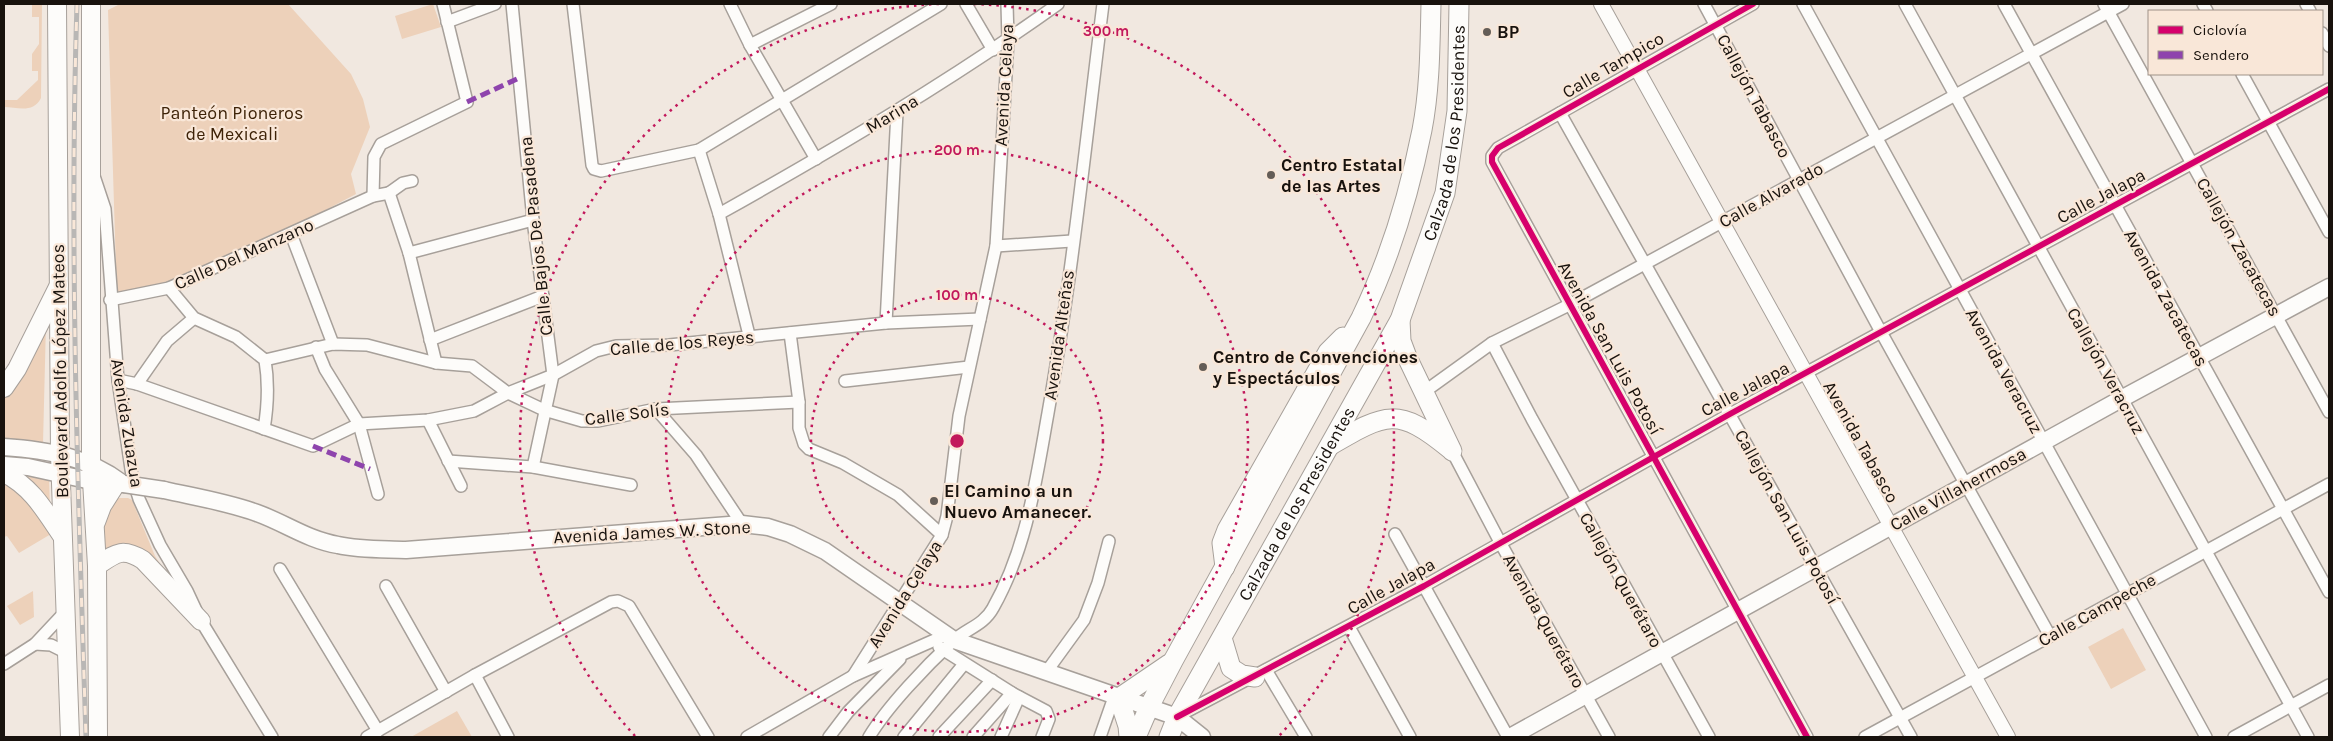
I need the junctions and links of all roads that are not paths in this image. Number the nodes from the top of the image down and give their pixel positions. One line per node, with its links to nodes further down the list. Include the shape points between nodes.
1 (57, 4): 61 (main road, Boulevard Adolfo López Mateos)
2 (91, 4): 45 (main road, Boulevard Adolfo López Mateos)
3 (443, 4): 24 (street)
4 (495, 4): 24 (street)
5 (512, 4): 52 (street, Calle Bajos De Pasadena)
6 (573, 4): 41 (street, via 594,169 601,171)
7 (730, 4): 28 (street)
8 (831, 4): 28 (street)
9 (941, 4): 36 (street)
10 (966, 4): 30 (street)
11 (1007, 4): 27 (street, Avenida Celaya)
12 (1058, 4): 27 (street, Marina)
13 (1103, 4): 56 (street, Avenida Alteñas)
14 (1431, 4): 150 (highway, Calzada de los Presidentes, via 1422,128 1399,225 1381,277)
15 (1459, 4): 71 (highway, Calzada de los Presidentes, via 1457,111 1445,193)
16 (1601, 4): 32 (street, Avenida Tabasco)
17 (1704, 4): 25 (street, Callejón Tabasco)
18 (1753, 4): 25 (street, Calle Tampico)
19 (1803, 4): 40 (street, Avenida Veracruz)
20 (1905, 4): 35 (street, Callejón Veracruz)
21 (2004, 4): 31 (street, Avenida Zacatecas)
22 (2123, 4): 23 (street, Calle Alvarado)
23 (2106, 8): 31 (street, Calle Alvarado); 44 (street, Callejón Zacatecas)
24 (448, 22): 49 (street, via 467,102 381,144 374,157)
25 (1715, 24): 32 (street, Calle Tampico); 46 (street, Callejón Tabasco)
26 (2323, 35): 29 (street)
27 (1008, 40): 30 (street, Marina); 57 (street, Avenida Celaya)
28 (750, 45): 36 (street)
29 (2329, 46)
30 (993, 50): 37 (street, Marina)
31 (2030, 53): 35 (street, Calle Alvarado); 50 (street, Avenida Zacatecas)
32 (1637, 68): 38 (street, Calle Tampico); 53 (street, Avenida Tabasco)
33 (2243, 75): 39 (street)
34 (2329, 89): 39 (street, Calle Jalapa)
35 (1955, 94): 40 (street, Calle Alvarado); 58 (street, Callejón Veracruz)
36 (782, 99): 41 (street); 43 (street)
37 (897, 112): 43 (street, Marina); 72 (street)
38 (1560, 113): 42 (street, Calle Tampico, via 1498,148); 60 (street, Callejón San Luis Potosí)
39 (2268, 122): 44 (street, Calle Jalapa); 54 (street)
40 (1876, 138): 46 (street, Calle Alvarado); 64 (street, Avenida Veracruz)
41 (698, 150): 51 (street)
42 (1492, 156): 67 (street, Avenida San Luis Potosí, via 1495,171)
43 (816, 159): 51 (street, Marina)
44 (2193, 163): 50 (street, Calle Jalapa); 68 (street, Callejón Zacatecas)
45 (90, 168): 66 (street, Avenida Zuazua, via 105,209); 108 (main road, Boulevard Adolfo López Mateos)
46 (1799, 179): 53 (street, Calle Alvarado); 73 (street, Callejón Tabasco)
47 (412, 181): 48 (street, Calle Del Manzano)
48 (390, 192): 49 (street, Calle Del Manzano); 59 (street)
49 (373, 196): 55 (street, Calle Del Manzano)
50 (2114, 206): 58 (street, Calle Jalapa); 80 (street, Avenida Zacatecas)
51 (719, 214): 75 (street)
52 (533, 220): 59 (street); 65 (street, Calle Bajos De Pasadena)
53 (1721, 223): 60 (street, Calle Alvarado); 84 (street, Avenida Tabasco)
54 (2329, 232)
55 (291, 234): 63 (street, Calle Del Manzano); 78 (street)
56 (1072, 241): 57 (street); 145 (street, Avenida Alteñas, via 1062,337 1025,531 1012,571 991,612 979,625)
57 (996, 246): 70 (street, Avenida Celaya)
58 (2038, 246): 64 (street, Calle Jalapa); 92 (street, Callejón Veracruz)
59 (408, 253): 76 (street)
60 (1645, 264): 67 (street, Calle Alvarado); 97 (street, Callejón San Luis Potosí)
61 (60, 282): 89 (main road, via 17,369); 105 (main road, Boulevard Adolfo López Mateos)
62 (2329, 287): 68 (main road, Calle Villahermosa)
63 (169, 288): 66 (street, Calle Del Manzano); 69 (street)
64 (1959, 289): 73 (street, Calle Jalapa); 101 (street, Avenida Veracruz)
65 (542, 296): 76 (street); 85 (street, Calle Bajos De Pasadena)
66 (110, 300): 86 (street, Avenida Zuazua)
67 (1569, 305): 77 (street, Calle Alvarado); 106 (street, Avenida San Luis Potosí)
68 (2277, 316): 80 (main road, Calle Villahermosa); 96 (street, Callejón Zacatecas)
69 (194, 318): 81 (street, via 236,337); 88 (street, via 167,341)
70 (980, 320): 72 (street, Calle de los Reyes); 83 (street, Avenida Celaya)
71 (1400, 320): 90 (highway, via 1401,341); 102 (highway, Calzada de los Presidentes)
72 (886, 323): 74 (street, Calle de los Reyes)
73 (1881, 332): 84 (street, Calle Jalapa); 116 (street, Callejón Tabasco)
74 (790, 333): 75 (street, Calle de los Reyes); 93 (street)
75 (750, 339): 85 (street, Calle de los Reyes, via 616,346 596,351)
76 (430, 340): 82 (street)
77 (1492, 343): 90 (street, Calle Alvarado); 120 (street, Callejón Querétaro)
78 (333, 344): 79 (street, Calle Solís); 82 (street, Calle Solís, via 367,346)
79 (316, 347): 81 (street, Calle Solís); 99 (street, via 324,369)
80 (2199, 357): 92 (main road, Calle Villahermosa); 121 (street, Avenida Zacatecas)
81 (265, 360): 100 (street, via 269,404)
82 (436, 363): 91 (street, Calle Solís, via 472,366)
83 (969, 367): 87 (street); 125 (street, Avenida Celaya)
84 (1806, 373): 97 (street, Calle Jalapa); 123 (street, Avenida Tabasco)
85 (553, 375): 91 (street, Calle de los Reyes); 95 (street, Calle Bajos De Pasadena)
86 (118, 380): 88 (street); 141 (street, Avenida Zuazua, via 132,476 139,499)
87 (844, 381)
88 (137, 384): 100 (street)
89 (4, 388)
90 (1424, 392): 104 (highway)
91 (508, 393): 95 (street, Calle Solís); 98 (street, Calle de los Reyes, via 474,410)
92 (2121, 399): 101 (main road, Calle Villahermosa); 130 (street, Callejón Veracruz)
93 (799, 402): 94 (street, Calle Solís); 125 (street, via 799,428 809,449 843,463 898,495)
94 (656, 409): 95 (street, Calle Solís, via 598,421 566,418); 122 (street, via 696,455)
95 (544, 410): 110 (street, Calle Bajos De Pasadena)
96 (2329, 412)
97 (1730, 414): 106 (street, Calle Jalapa); 132 (street, Callejón San Luis Potosí)
98 (428, 420): 99 (street, Calle de los Reyes); 107 (street)
99 (359, 424): 100 (street, Calle de los Reyes, via 313,446); 119 (street)
100 (264, 429)
101 (2044, 442): 116 (main road, Calle Villahermosa); 137 (street, Avenida Veracruz)
102 (1330, 445): 104 (highway, via 1373,422 1402,418 1419,425); 144 (highway, Calzada de los Presidentes)
103 (4, 447): 105 (main road, Avenida James W. Stone, via 37,449)
104 (1452, 451): 129 (street, Avenida Querétaro)
105 (60, 455): 108 (main road, Avenida James W. Stone); 112 (main road, Boulevard Adolfo López Mateos)
106 (1653, 458): 120 (street, Calle Jalapa); 139 (street, Avenida San Luis Potosí)
107 (448, 461): 110 (street); 117 (street)
108 (91, 463): 113 (main road, Boulevard Adolfo López Mateos); 114 (main road, Avenida James W. Stone)
109 (4, 465): 112 (main road, Avenida James W. Stone)
110 (534, 467): 118 (street)
111 (4, 473): 127 (main road, via 34,494)
112 (61, 474): 113 (main road, Avenida James W. Stone); 127 (main road, Boulevard Adolfo López Mateos)
113 (92, 481): 114 (main road, Avenida James W. Stone); 124 (main road, Boulevard Adolfo López Mateos)
114 (120, 484): 122 (main road, Avenida James W. Stone, bridge, via 207,499 258,513 303,536 338,546 373,549 406,550); 124 (main road, via 102,506)
115 (2329, 484): 121 (street, Calle Campeche)
116 (1966, 485): 123 (main road, Calle Villahermosa); 143 (street, Callejón Tabasco)
117 (461, 486)
118 (631, 486)
119 (378, 494)
120 (1577, 500): 129 (street, Calle Jalapa); 147 (street, Callejón Querétaro)
121 (2284, 509): 130 (street, Calle Campeche); 136 (street, Avenida Zacatecas)
122 (742, 524): 138 (main road, Avenida James W. Stone, via 790,534 825,552)
123 (1891, 526): 132 (main road, Calle Villahermosa); 157 (street, Avenida Tabasco)
124 (94, 527): 131 (main road, Boulevard Adolfo López Mateos)
125 (942, 534): 138 (street, Avenida Celaya)
126 (1395, 534): 135 (street)
127 (62, 536): 140 (main road, Boulevard Adolfo López Mateos)
128 (1109, 541): 153 (street, via 1084,620)
129 (1501, 544): 135 (street, Calle Jalapa); 162 (street, Avenida Querétaro)
130 (2206, 551): 137 (street, Calle Campeche); 164 (street, Callejón Veracruz)
131 (97, 566): 141 (main road, via 123,552 132,554 143,560); 170 (main road, Boulevard Adolfo López Mateos)
132 (1815, 568): 139 (main road, Calle Villahermosa); 167 (street, Callejón San Luis Potosí)
133 (280, 569): 168 (street)
134 (386, 586): 160 (street)
135 (1424, 586): 142 (street, Calle Jalapa); 190 (street)
136 (2329, 592)
137 (2128, 594): 143 (street, Calle Campeche); 197 (street, Avenida Veracruz)
138 (900, 601): 145 (main road, Avenida James W. Stone); 156 (street, Avenida Celaya)
139 (1738, 611): 147 (main road, Calle Villahermosa); 193 (street, Avenida San Luis Potosí)
140 (64, 612): 146 (street); 148 (main road, Boulevard Adolfo López Mateos)
141 (201, 622): 171 (street, Avenida Zuazua)
142 (1348, 626): 154 (street, Calle Jalapa); 189 (street)
143 (2050, 636): 157 (street, Calle Campeche)
144 (1222, 638): 154 (highway, via 1231,668 1242,675); 166 (highway, Calzada de los Presidentes)
145 (944, 642): 149 (street); 152 (street); 153 (main road, Avenida James W. Stone); 177 (street, via 880,718)
146 (35, 644): 148 (street, via 51,645); 151 (street)
147 (1661, 652): 162 (main road, Calle Villahermosa); 192 (street, Callejón Querétaro)
148 (67, 653): 169 (main road, Boulevard Adolfo López Mateos)
149 (904, 655): 156 (street); 176 (street, via 848,712)
150 (1173, 661): 163 (highway); 165 (highway, Calzada de los Presidentes)
151 (4, 664)
152 (964, 664): 158 (street); 178 (street)
153 (1047, 671): 163 (main road, Avenida James W. Stone)
154 (1260, 673): 166 (street, Calle Jalapa); 188 (street)
155 (475, 676): 160 (street); 173 (street); 174 (street, via 618,601 630,606)
156 (853, 676): 175 (street)
157 (1976, 677): 167 (street, Calle Campeche); 196 (street, Avenida Tabasco)
158 (992, 680): 161 (street); 179 (street)
159 (2329, 685): 164 (street)
160 (446, 692): 168 (street)
161 (1016, 695): 180 (street); 181 (street); 182 (street, via 1048,713 1049,722)
162 (1585, 695): 190 (main road, Calle Villahermosa); 191 (street, Avenida Querétaro)
163 (1116, 698): 165 (main road, Avenida James W. Stone); 183 (street); 184 (highway, via 1128,726)
164 (2291, 706): 198 (street); 199 (street, Callejón Veracruz)
165 (1149, 707): 166 (main road, Avenida James W. Stone); 185 (highway, Calzada de los Presidentes)
166 (1176, 717): 186 (highway, Calzada de los Presidentes); 187 (main road, Avenida James W. Stone)
167 (1900, 718): 194 (street, Calle Campeche); 195 (street, Callejón San Luis Potosí)
168 (378, 731): 172 (street)
169 (70, 737)
170 (98, 737)
171 (272, 737)
172 (367, 737)
173 (508, 737)
174 (708, 737)
175 (747, 737)
176 (829, 737)
177 (869, 737)
178 (904, 737)
179 (939, 737)
180 (973, 737)
181 (1001, 737)
182 (1042, 737)
183 (1100, 737)
184 (1129, 737)
185 (1136, 737)
186 (1169, 737)
187 (1202, 737)
188 (1306, 737)
189 (1410, 737)
190 (1509, 737)
191 (1609, 737)
192 (1709, 737)
193 (1807, 737)
194 (1865, 737)
195 (1911, 737)
196 (2008, 737)
197 (2206, 737)
198 (2234, 737)
199 (2308, 737)

